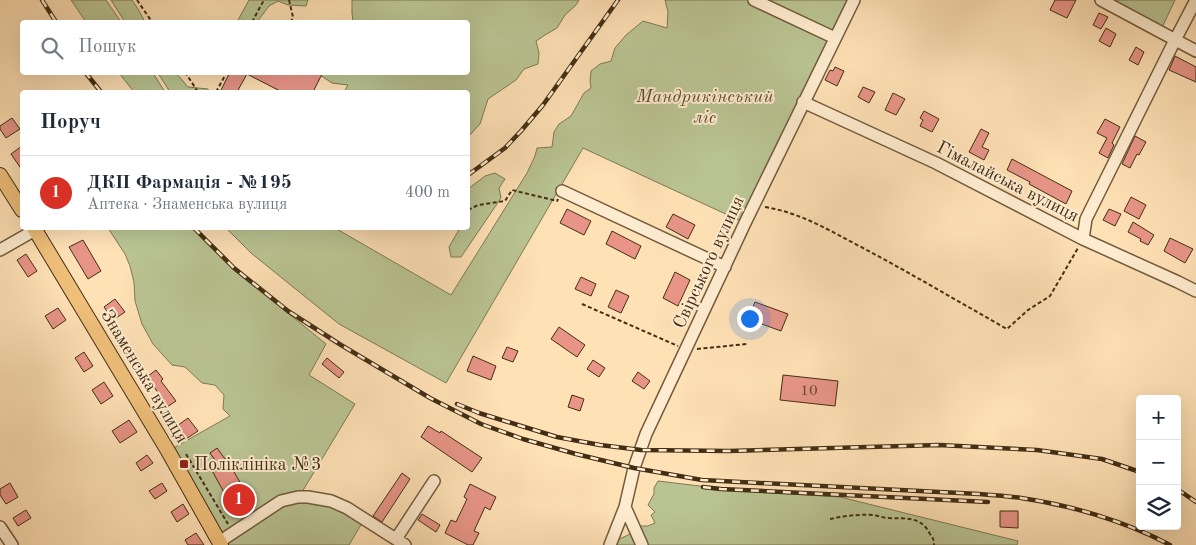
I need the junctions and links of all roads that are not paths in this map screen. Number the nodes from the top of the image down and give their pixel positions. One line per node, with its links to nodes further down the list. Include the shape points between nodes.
1 (754, 0): 5 (street)
2 (854, 0): 5 (street, Свірського вулиця)
3 (1102, 0): 6 (street)
4 (1196, 0): 6 (street)
5 (835, 38): 8 (street, Свірського вулиця)
6 (1175, 40): 7 (street); 14 (street, via 1086,220)
7 (1196, 51)
8 (803, 102): 14 (street, Гімалайська вулиця, via 936,163); 16 (street, Свірського вулиця)
9 (0, 175): 11 (main road)
10 (562, 191): 16 (street)
11 (20, 207)
12 (32, 230): 15 (street)
13 (35, 230): 22 (main road, Знаменська вулиця)
14 (1082, 239): 17 (street, Гімалайська вулиця)
15 (0, 250)
16 (726, 267): 19 (street, Свірського вулиця, via 646,434)
17 (1196, 291)
18 (434, 481): 21 (street)
19 (625, 507): 24 (street, Свірського вулиця); 25 (street)
20 (0, 527): 23 (street)
21 (400, 542): 22 (street, via 347,508 331,501 298,497 281,501)
22 (220, 543)
23 (12, 545)
24 (610, 545)
25 (642, 545)

